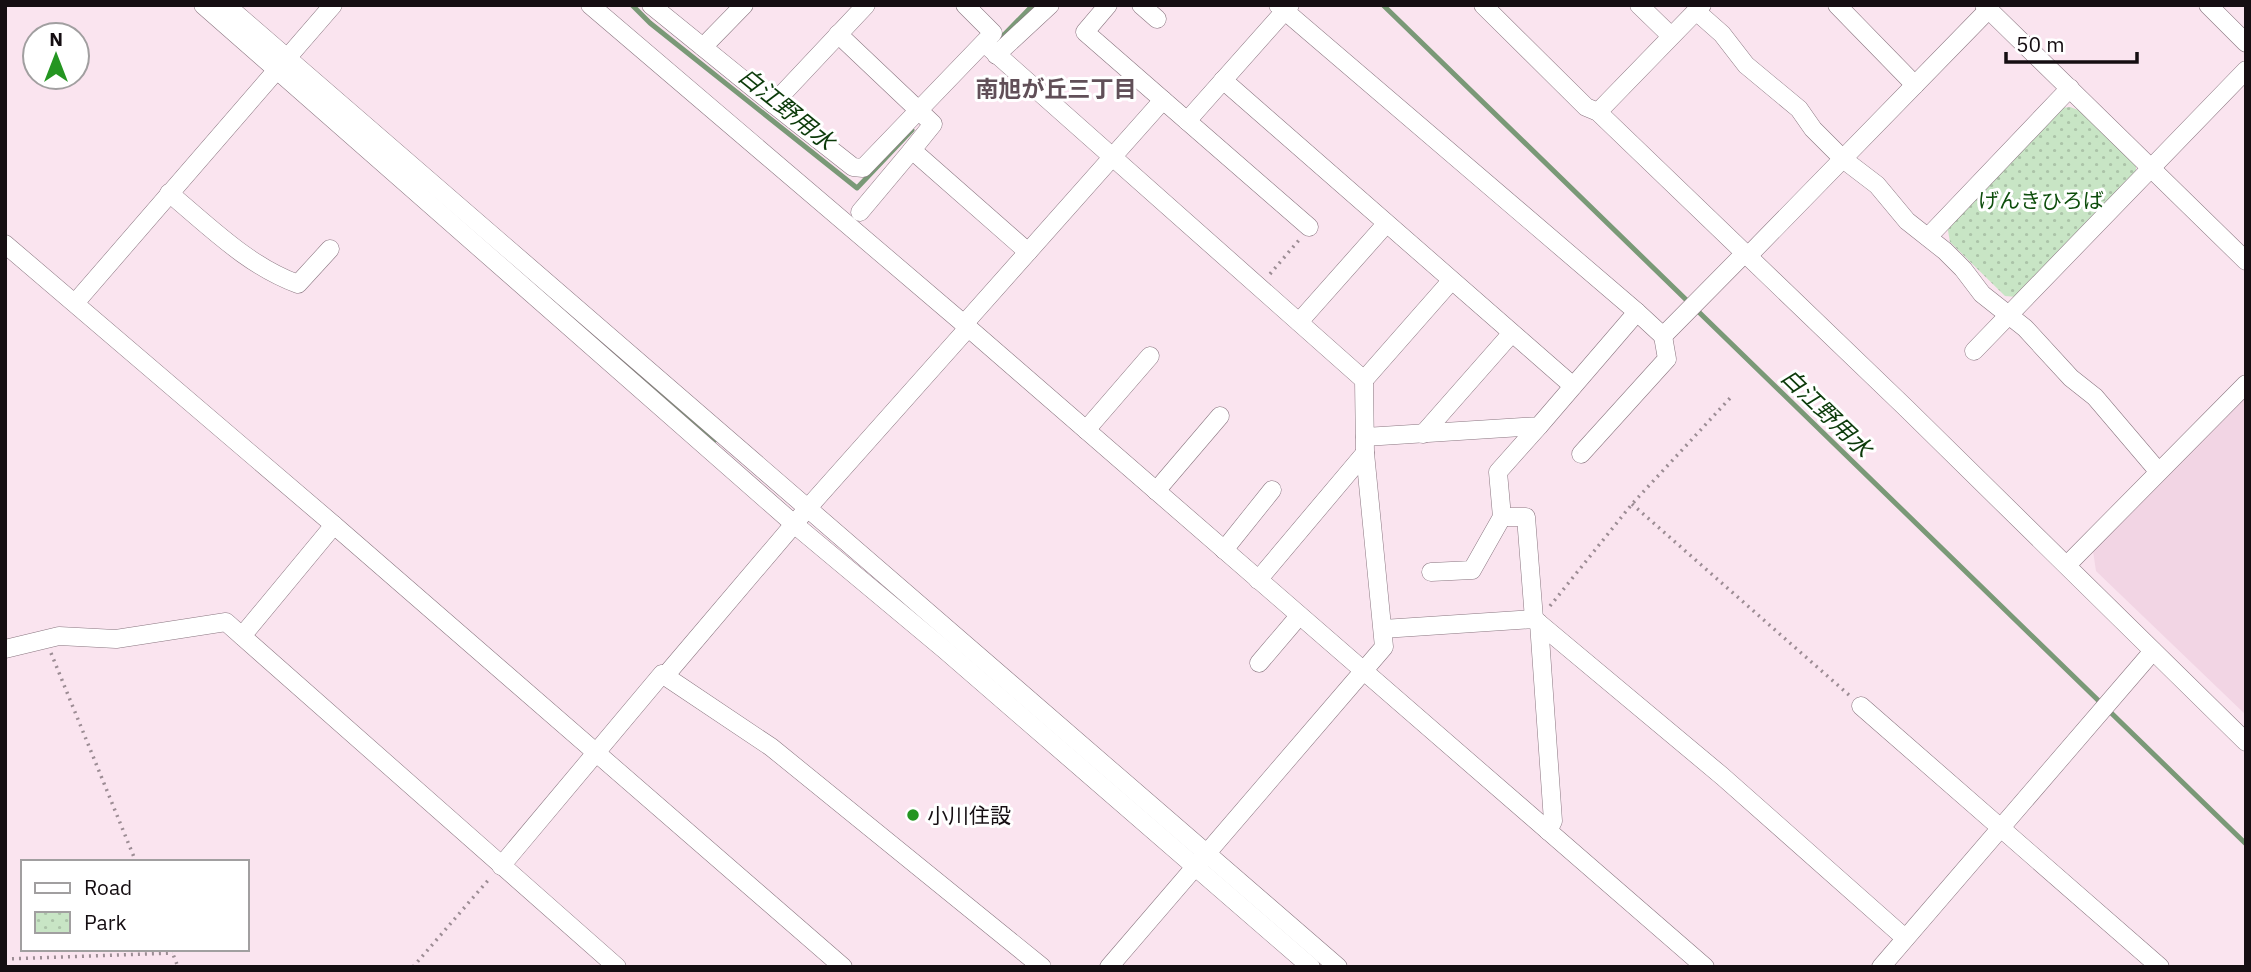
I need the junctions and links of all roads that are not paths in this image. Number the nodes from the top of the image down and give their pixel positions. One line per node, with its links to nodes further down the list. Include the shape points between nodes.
1 (203, 5): 25 (street)
2 (226, 5): 25 (street)
3 (333, 5): 25 (street)
4 (590, 5): 54 (street)
5 (651, 5): 23 (street)
6 (744, 5): 23 (street)
7 (866, 5): 20 (street)
8 (965, 5): 24 (street, via 993,33)
9 (1050, 5): 24 (street)
10 (1108, 5): 30 (street, via 1085,32)
11 (1141, 5): 19 (street)
12 (1483, 5): 33 (street, via 1586,107)
13 (1639, 5): 21 (street)
14 (1836, 5): 28 (street)
15 (2208, 5): 22 (street)
16 (1284, 7): 27 (street); 51 (street)
17 (1986, 7): 28 (street); 29 (street)
18 (1699, 8): 21 (street); 37 (street, via 1746,65 1799,110)
19 (1157, 19)
20 (838, 34): 31 (street); 32 (street)
21 (1671, 36): 33 (street)
22 (2246, 43)
23 (703, 47): 31 (street)
24 (990, 49): 32 (street); 36 (street)
25 (282, 65): 39 (street); 71 (street)
26 (2246, 70): 38 (street)
27 (1223, 80): 34 (street); 41 (street)
28 (1915, 85): 37 (street)
29 (2070, 88): 38 (street); 43 (street)
30 (1163, 100): 34 (street); 36 (street)
31 (773, 104): 32 (street, via 853,167 863,168)
32 (917, 110): 35 (street, via 933,124)
33 (1598, 112): 47 (street)
34 (1187, 121): 42 (street)
35 (912, 150): 40 (street); 46 (street)
36 (1112, 156): 46 (street); 53 (street)
37 (1843, 159): 43 (street, via 1877,185 1907,221); 47 (street)
38 (2150, 168): 48 (street); 52 (street)
39 (169, 193): 45 (street, via 246,257 289,281 298,284); 50 (street)
40 (860, 212)
41 (1386, 224): 49 (street); 53 (street)
42 (1310, 228)
43 (1928, 237): 52 (street)
44 (5, 244): 50 (street)
45 (330, 249)
46 (1028, 252): 54 (street)
47 (1746, 254): 56 (street); 75 (street)
48 (2246, 261)
49 (1451, 281): 55 (street); 59 (street)
50 (75, 303): 73 (street)
51 (1637, 312): 56 (street); 61 (street)
52 (2007, 316): 57 (street); 68 (street, via 2095,397)
53 (1299, 322): 59 (street)
54 (966, 326): 64 (street); 71 (street)
55 (1511, 334): 61 (street); 65 (street)
56 (1663, 337): 67 (street, via 1667,359)
57 (1974, 351)
58 (1150, 356): 64 (street)
59 (1364, 380): 66 (street)
60 (2246, 384): 68 (street)
61 (1573, 386): 63 (street)
62 (1220, 416): 70 (street)
63 (1539, 426): 65 (street); 72 (street, via 1498,472)
64 (1086, 430): 70 (street)
65 (1423, 434): 66 (street)
66 (1365, 445): 77 (street); 80 (street)
67 (1581, 454)
68 (2158, 471): 75 (street)
69 (1272, 490): 74 (street)
70 (1156, 491): 74 (street)
71 (801, 516): 86 (street); 92 (street); 94 (street, via 935,642)
72 (1502, 517): 76 (street, via 1472,570); 79 (street, via 1527,517)
73 (334, 525): 81 (street); 89 (street)
74 (1224, 550): 77 (street)
75 (2067, 565): 83 (street)
76 (1431, 572)
77 (1258, 580): 78 (street)
78 (1299, 616): 84 (street); 85 (street)
79 (1536, 621): 80 (street); 91 (street, via 1553,821); 95 (street, via 1722,776)
80 (1383, 629): 85 (street, via 1384,647)
81 (242, 636): 82 (street, via 226,622 116,639 59,636); 93 (street)
82 (5, 649)
83 (2153, 651): 88 (street); 90 (street)
84 (1259, 663)
85 (1364, 672): 91 (street); 92 (street)
86 (665, 676): 89 (street, via 662,674); 98 (street, via 771,747)
87 (1861, 706): 90 (street)
88 (2246, 743)
89 (595, 752): 93 (street); 97 (street)
90 (2000, 827): 95 (street); 104 (street)
91 (1548, 831): 102 (street)
92 (1208, 854): 94 (street); 101 (street)
93 (501, 866): 96 (street)
94 (1195, 868): 99 (street); 100 (street)
95 (1905, 938): 103 (street)
96 (617, 967)
97 (843, 967)
98 (1042, 967)
99 (1109, 967)
100 (1311, 967)
101 (1338, 967)
102 (1705, 967)
103 (1881, 967)
104 (2160, 967)

